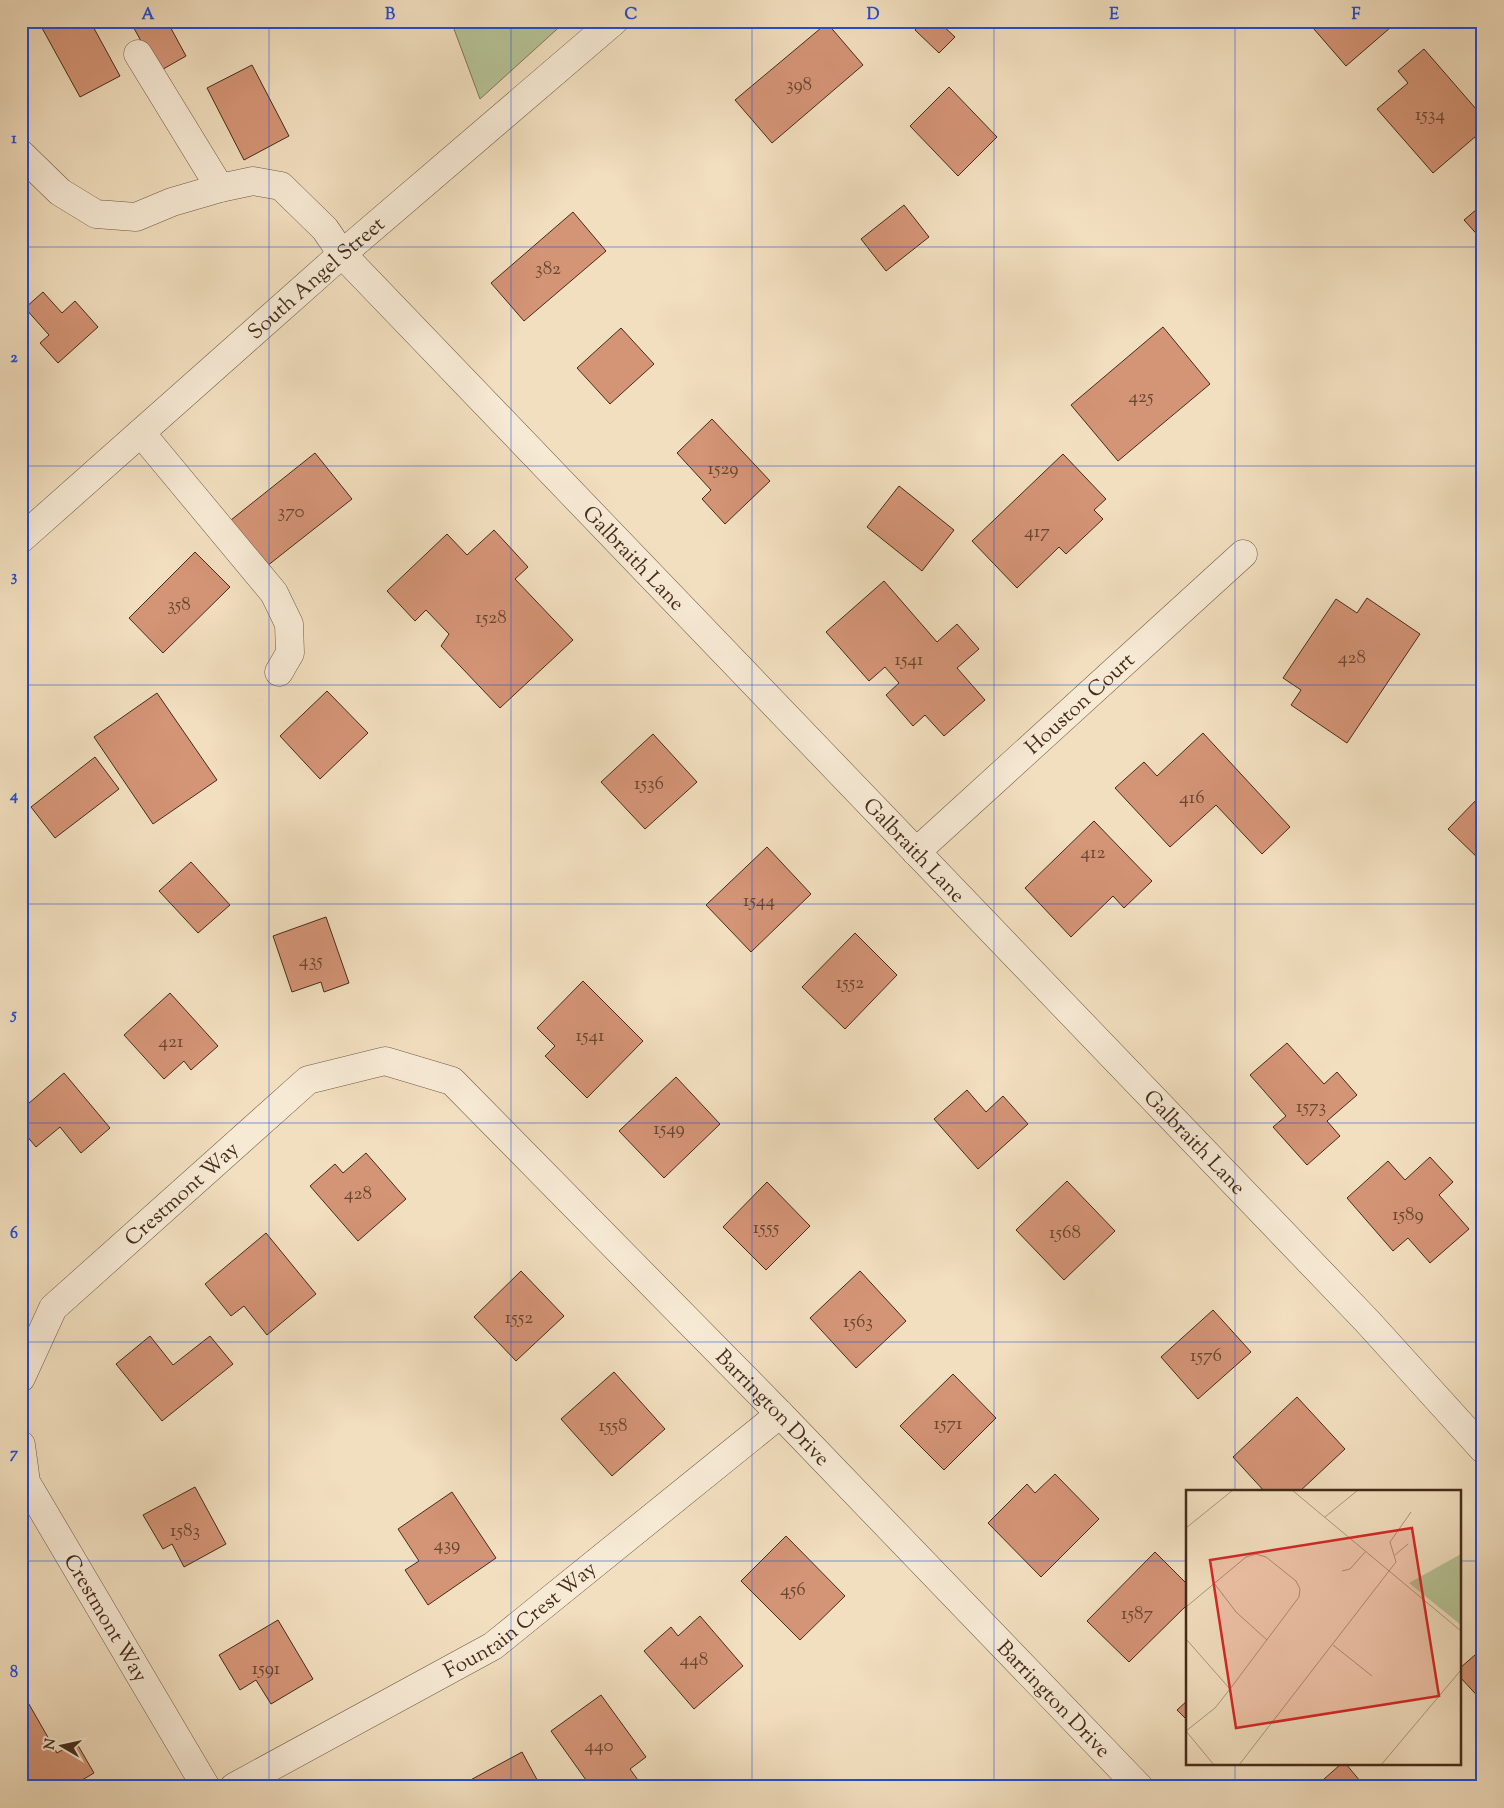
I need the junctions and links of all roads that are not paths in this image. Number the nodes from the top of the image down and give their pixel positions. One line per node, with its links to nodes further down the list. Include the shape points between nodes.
1 (614, 21): 5 (street, South Angel Street)
2 (138, 54): 4 (street)
3 (21, 154): 4 (street, Galbraith Lane, via 60,192 96,214 136,217)
4 (220, 188): 5 (street, Galbraith Lane, via 253,181 281,186 325,229)
5 (342, 254): 6 (street, South Angel Street); 10 (street, Galbraith Lane)
6 (140, 433): 7 (street, South Angel Street); 9 (street, via 274,593 289,624 290,653)
7 (21, 539)
8 (1243, 554): 10 (street, Houston Court)
9 (279, 672)
10 (916, 852): 15 (street, Galbraith Lane, via 1367,1321)
11 (385, 1061): 12 (street, Crestmont Way, via 308,1080 53,1308); 13 (street, Barrington Drive, via 452,1081)
12 (21, 1378)
13 (780, 1414): 17 (street, Fountain Crest Way, via 493,1646); 18 (street, Barrington Drive)
14 (21, 1445): 16 (street, Crestmont Way, via 26,1482)
15 (1483, 1449)
16 (206, 1787)
17 (234, 1787)
18 (1139, 1787)

